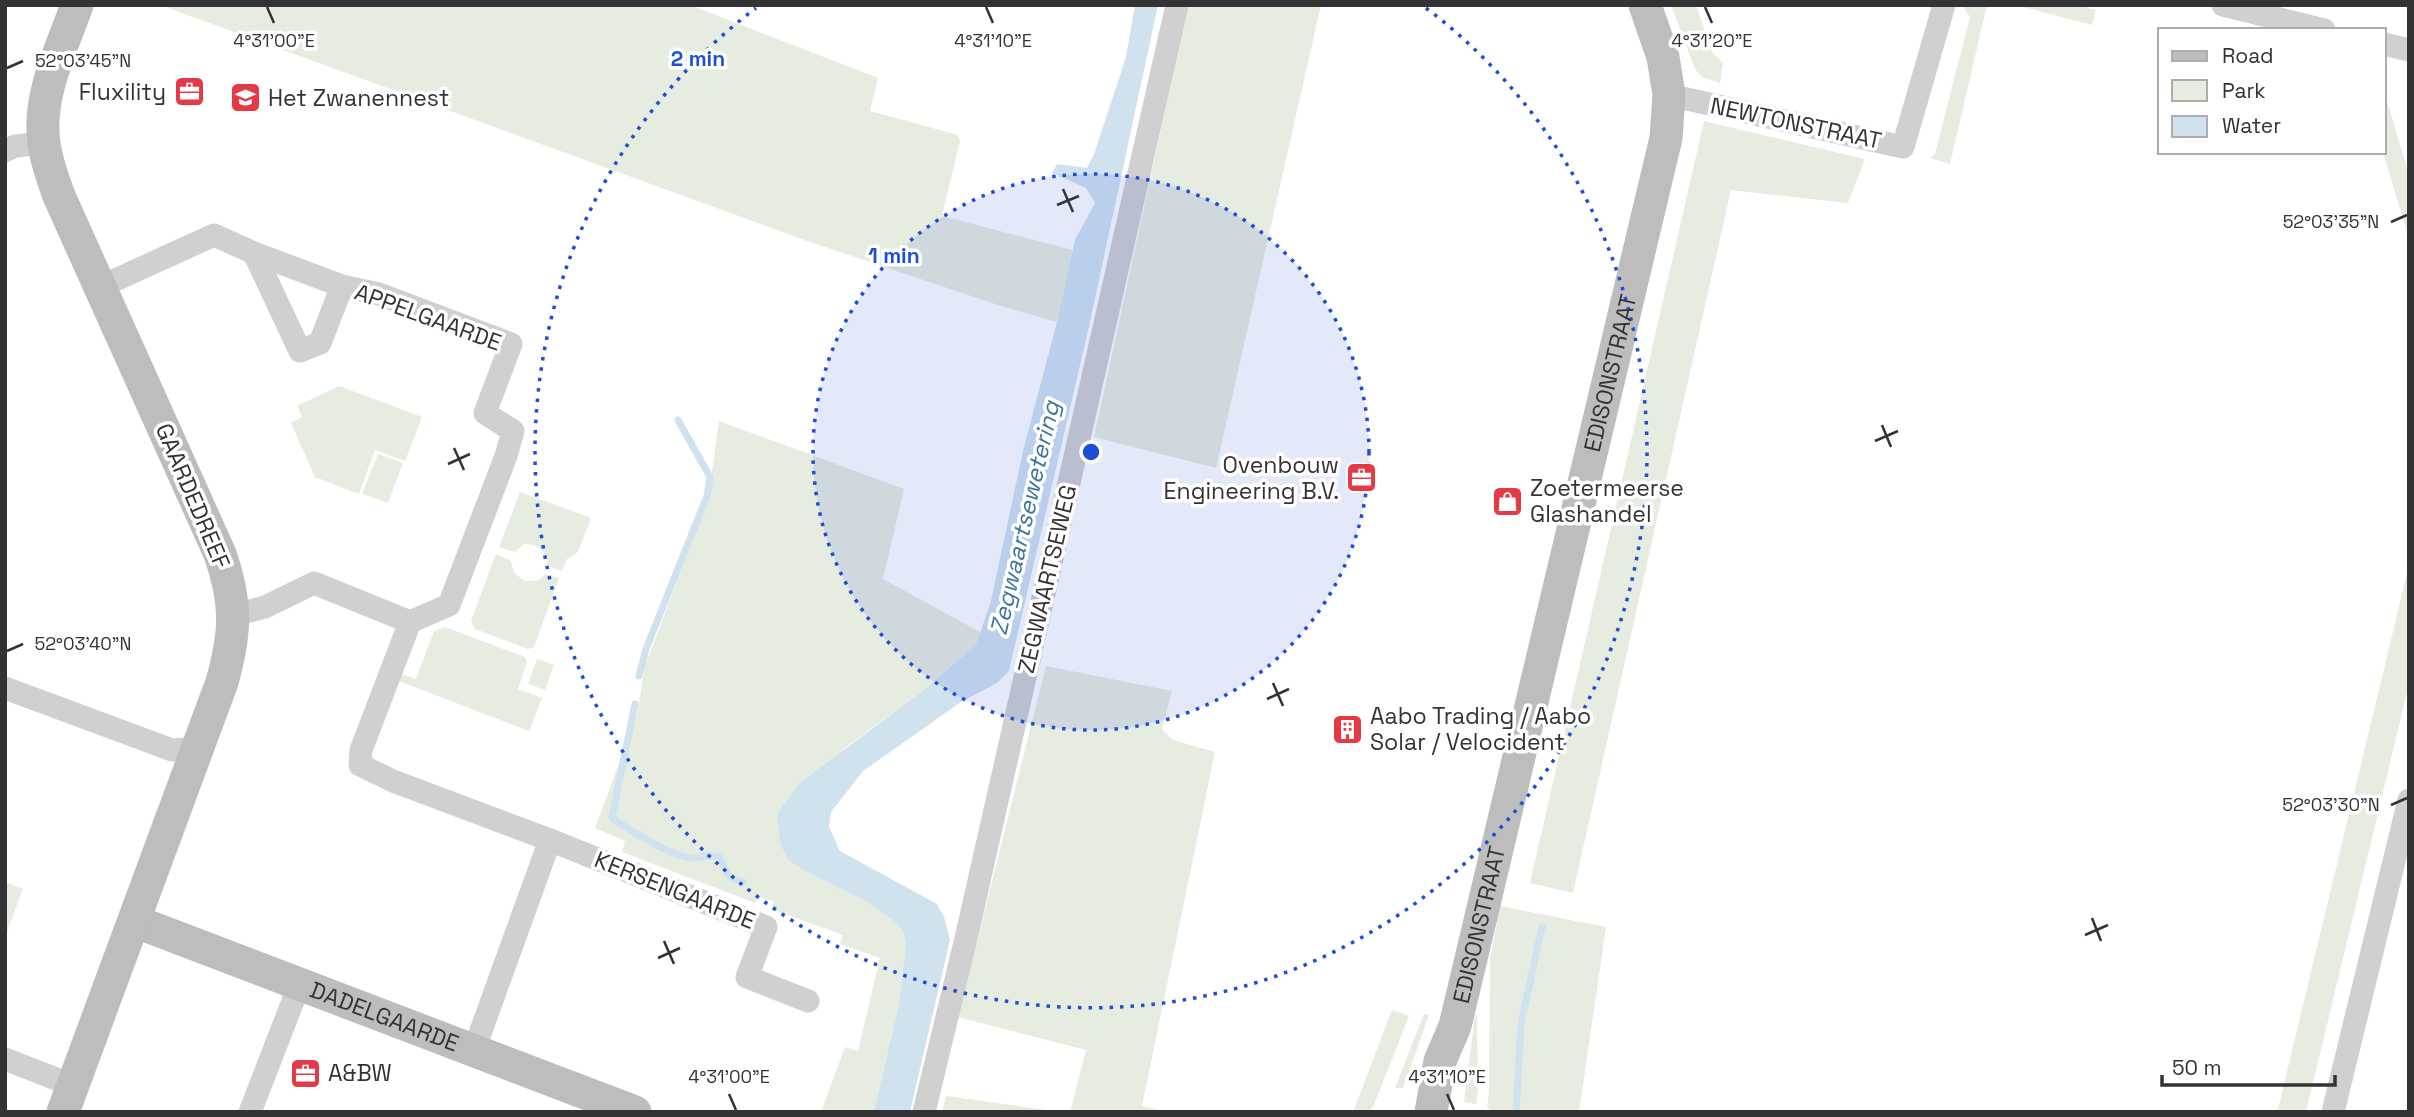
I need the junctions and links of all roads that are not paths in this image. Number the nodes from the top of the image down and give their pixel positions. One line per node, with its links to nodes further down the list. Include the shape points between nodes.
1 (78, 5): 10 (street, GAARDEDREEF, via 47,92)
2 (1177, 5): 30 (street, ZEGWAARTSEWEG, via 971,921)
3 (1645, 5): 9 (street, EDISONSTRAAT)
4 (1944, 5): 9 (street, NEWTONSTRAAT, via 1903,147)
5 (2223, 5): 6 (street)
6 (2316, 28)
7 (2386, 44): 8 (street)
8 (2409, 50)
9 (1670, 95): 24 (street, EDISONSTRAAT, via 1666,138)
10 (43, 143): 11 (street); 14 (street, GAARDEDREEF, via 59,196)
11 (5, 151)
12 (254, 253): 13 (street, APPELGAARDE); 13 (street, APPELGAARDE, via 300,351 320,343); 14 (street, APPELGAARDE, via 214,234)
13 (342, 286): 16 (street, APPELGAARDE, via 379,294 510,344 485,413 513,431 506,456 449,605)
14 (100, 287): 15 (street, GAARDEDREEF, via 220,554)
15 (234, 615): 16 (street, via 265,607 314,583); 18 (street, GAARDEDREEF, via 222,682)
16 (410, 622): 20 (street, KERSENGAARDE, via 360,750 360,765)
17 (5, 688): 18 (street, via 172,750)
18 (197, 748): 21 (street, GAARDEDREEF)
19 (2409, 800): 33 (street)
20 (550, 840): 23 (street, KERSENGAARDE, via 766,926 747,977); 25 (street)
21 (134, 921): 22 (street, DADELGAARDE); 27 (street, GAARDEDREEF)
22 (300, 983): 25 (street, DADELGAARDE); 28 (street)
23 (808, 1001)
24 (1455, 1026): 31 (street, EDISONSTRAAT, via 1440,1062); 32 (street, EDISONSTRAAT)
25 (474, 1050): 29 (street, DADELGAARDE)
26 (5, 1059): 27 (street)
27 (69, 1099)
28 (250, 1112)
29 (635, 1112)
30 (923, 1112)
31 (1431, 1112)
32 (1454, 1112)
33 (2333, 1112)

